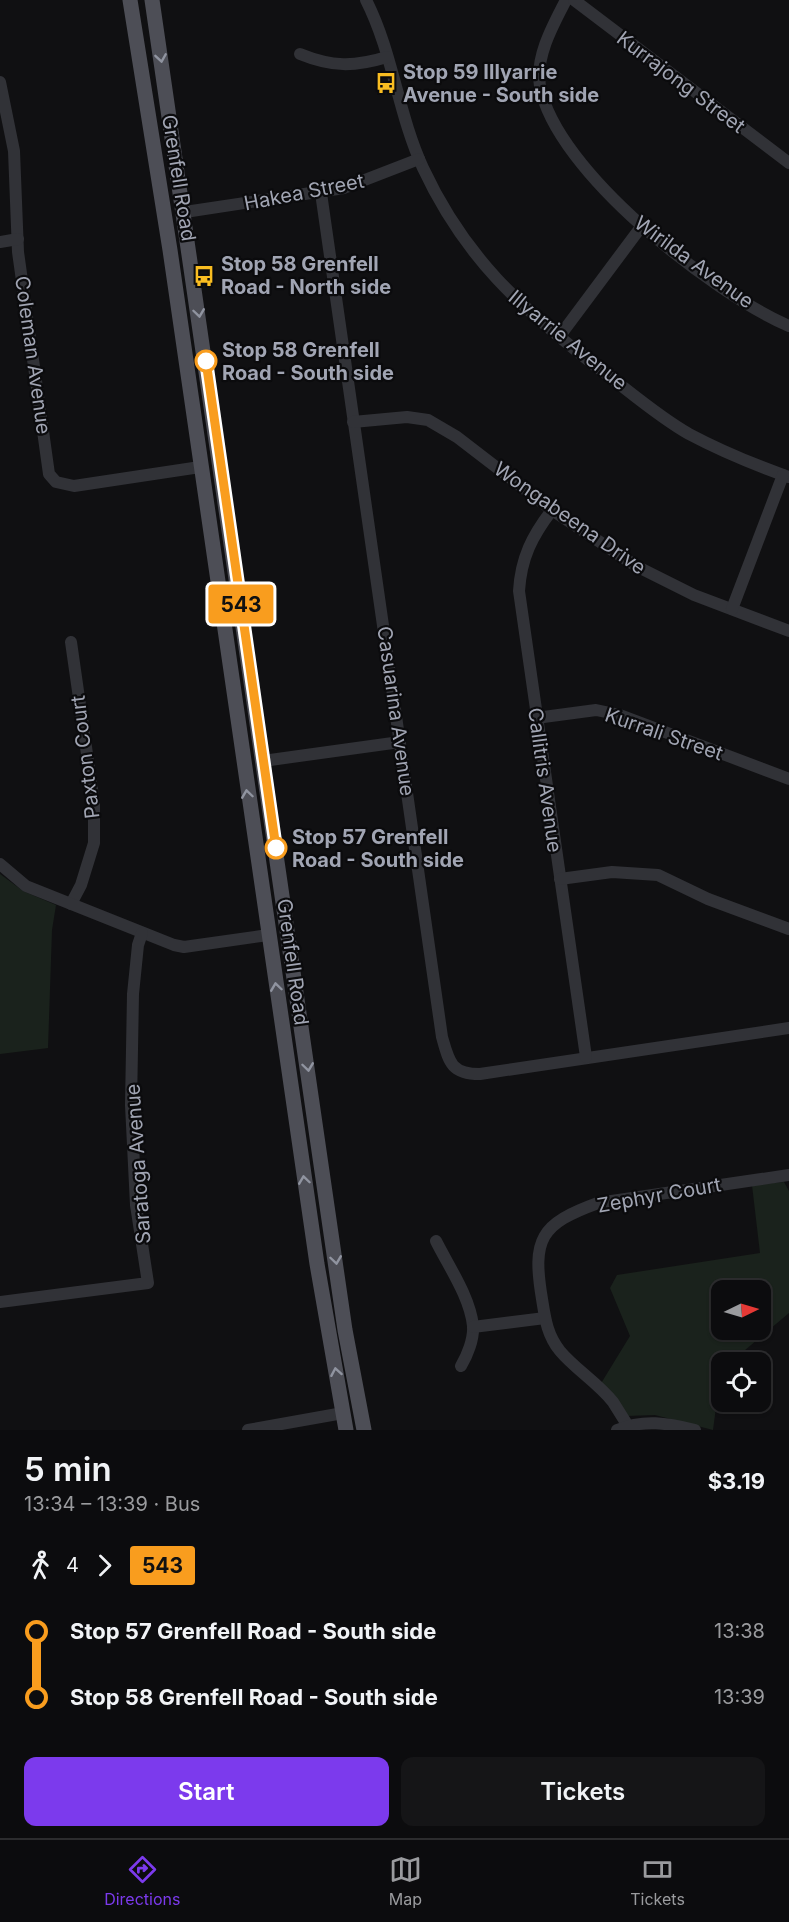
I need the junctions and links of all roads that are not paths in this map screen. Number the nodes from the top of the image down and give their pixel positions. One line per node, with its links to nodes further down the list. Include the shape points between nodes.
1 (130, 0): 21 (main road, Grenfell Road)
2 (152, 0): 13 (main road, Grenfell Road, one-way to 13)
3 (366, 0): 7 (street, Illyarrie Avenue)
4 (566, 0): 14 (street, Wirilda Avenue, via 550,31 540,86 568,147)
5 (573, 0): 11 (street, Kurrajong Street)
6 (300, 54): 7 (street, via 341,65)
7 (387, 57): 10 (street, Illyarrie Avenue)
8 (0, 82): 9 (street, Coleman Avenue)
9 (2, 97): 15 (street, Coleman Avenue, via 14,151)
10 (419, 159): 12 (street, Hakea Street, via 364,182); 18 (street, Illyarrie Avenue, via 449,218 481,264)
11 (789, 163)
12 (321, 193): 13 (street, Hakea Street); 19 (street, Casuarina Avenue)
13 (185, 212): 20 (main road, Grenfell Road, one-way to 20)
14 (641, 227): 17 (street, Wirilda Avenue, via 731,293); 18 (street)
15 (18, 239): 16 (street); 21 (street, Coleman Avenue, via 49,474 56,482 74,486)
16 (0, 242)
17 (789, 326)
18 (559, 337): 22 (street, Illyarrie Avenue, via 688,433 748,463)
19 (353, 422): 23 (street, Wongabeena Drive, via 407,417 428,420 457,437); 28 (street, Casuarina Avenue)
20 (220, 464): 21 (main road); 29 (main road, Grenfell Road)
21 (200, 467): 30 (main road, Grenfell Road)
22 (786, 476): 24 (street)
23 (552, 510): 24 (street, Wongabeena Drive, via 636,566); 27 (street, Callitris Avenue, via 532,536 520,567 519,591)
24 (732, 609): 25 (street, Wongabeena Drive)
25 (789, 631)
26 (71, 642): 34 (street, Paxton Court, via 94,803 94,843)
27 (536, 718): 31 (street, Kurrali Street, via 596,710 620,715); 33 (street, Callitris Avenue)
28 (400, 742): 29 (street); 40 (street, Casuarina Avenue, via 442,1037 452,1067 464,1074 480,1074)
29 (263, 761): 30 (main road); 36 (main road, Grenfell Road)
30 (242, 764): 38 (main road, Grenfell Road, one-way to 30)
31 (789, 779)
32 (0, 864): 34 (street, via 26,886)
33 (560, 879): 35 (street, via 612,872 658,875 708,899); 40 (street, Callitris Avenue)
34 (71, 904): 37 (street)
35 (789, 929)
36 (288, 932): 38 (main road); 51 (main road, Grenfell Road, one-way to 51, via 345,1330)
37 (142, 933): 38 (street, via 184,947); 43 (street, Saratoga Avenue, via 133,994 131,1105 136,1205 148,1282)
38 (268, 935): 47 (main road, Grenfell Road, one-way to 38, via 316,1263)
39 (789, 1028): 40 (street, Casuarina Avenue)
40 (586, 1058)
41 (789, 1175): 44 (street, Zephyr Court, via 598,1203 569,1214 550,1228 540,1243 537,1259)
42 (435, 1241): 45 (street, via 464,1296)
43 (0, 1302)
44 (544, 1318): 45 (street); 48 (street, Zephyr Court, via 559,1350 612,1401)
45 (473, 1327): 46 (street)
46 (461, 1366)
47 (343, 1413): 49 (street); 50 (main road, Grenfell Road)
48 (622, 1428): 52 (street, via 655,1422)
49 (248, 1430)
50 (346, 1430)
51 (364, 1430)
52 (695, 1430)

